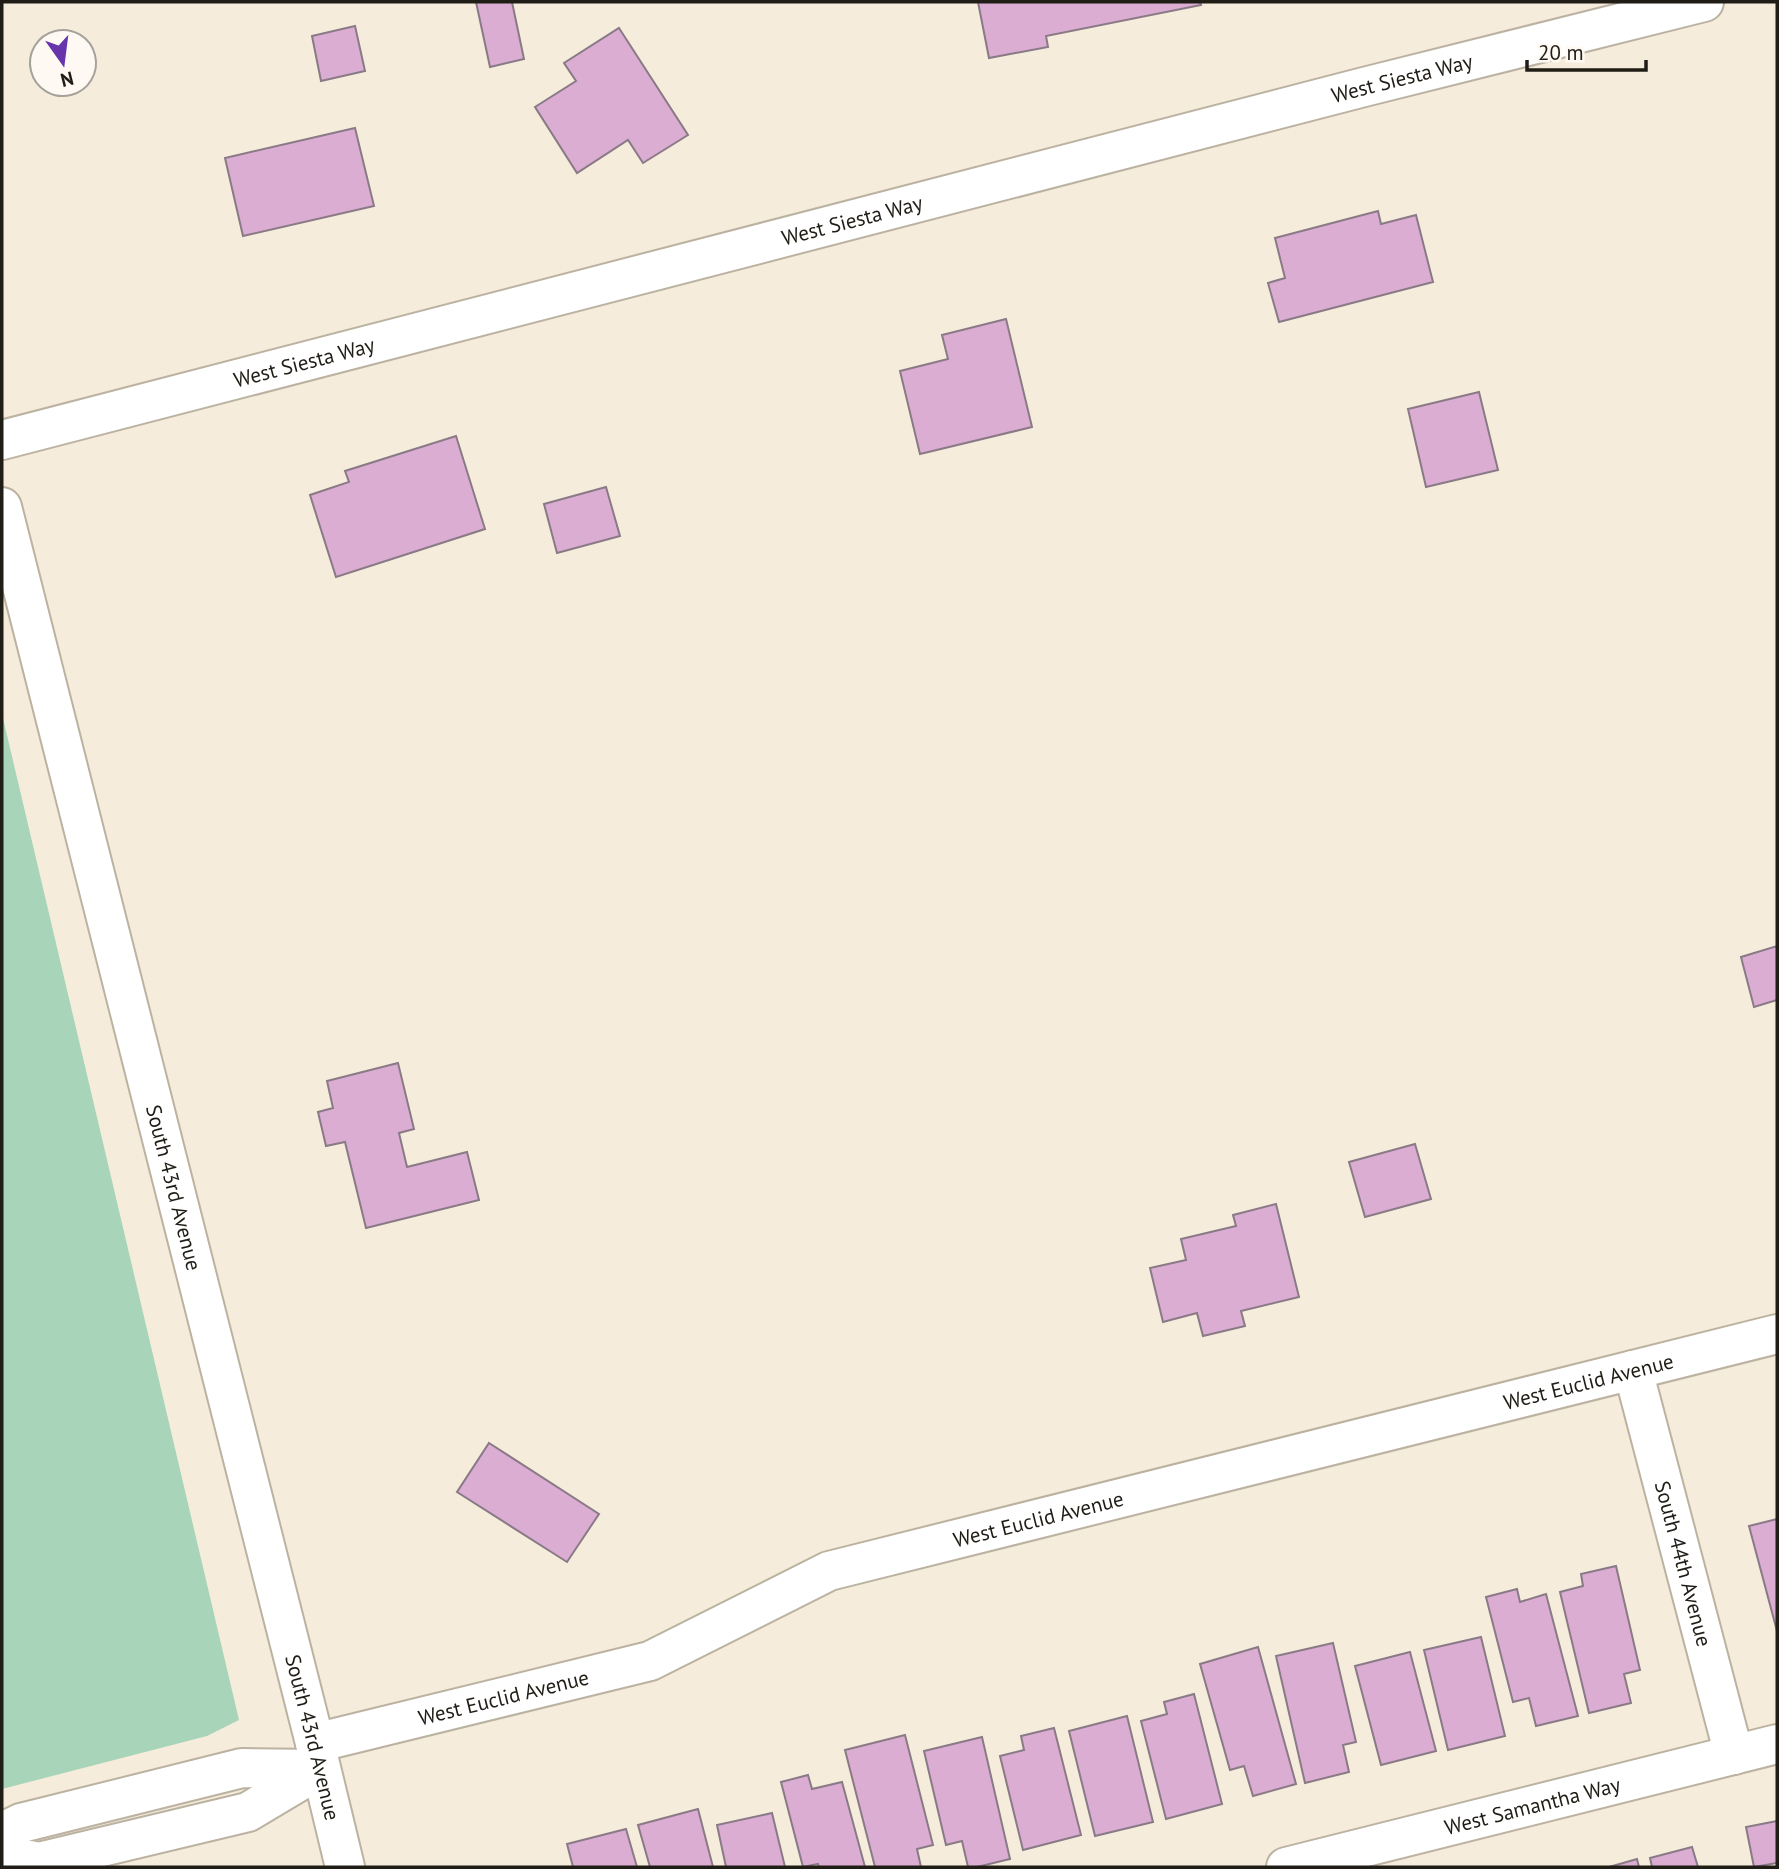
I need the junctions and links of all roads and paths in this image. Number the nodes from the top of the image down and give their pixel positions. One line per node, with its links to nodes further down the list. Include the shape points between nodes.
1 (1704, 2): 2 (street, West Siesta Way)
2 (2, 440)
3 (2, 507): 8 (street, South 43rd Avenue)
4 (1777, 1334): 5 (street, West Euclid Avenue)
5 (1633, 1370): 7 (street, South 44th Avenue); 8 (street, West Euclid Avenue, via 829,1571 650,1661)
6 (1777, 1744): 7 (street, West Samantha Way)
7 (1734, 1755): 12 (street, West Samantha Way)
8 (318, 1756): 9 (street, West Euclid Avenue, via 242,1768); 10 (street, West Euclid Avenue, via 248,1812 39,1861); 11 (street, South 43rd Avenue)
9 (2, 1832)
10 (2, 1854)
11 (345, 1867)
12 (1286, 1867)

